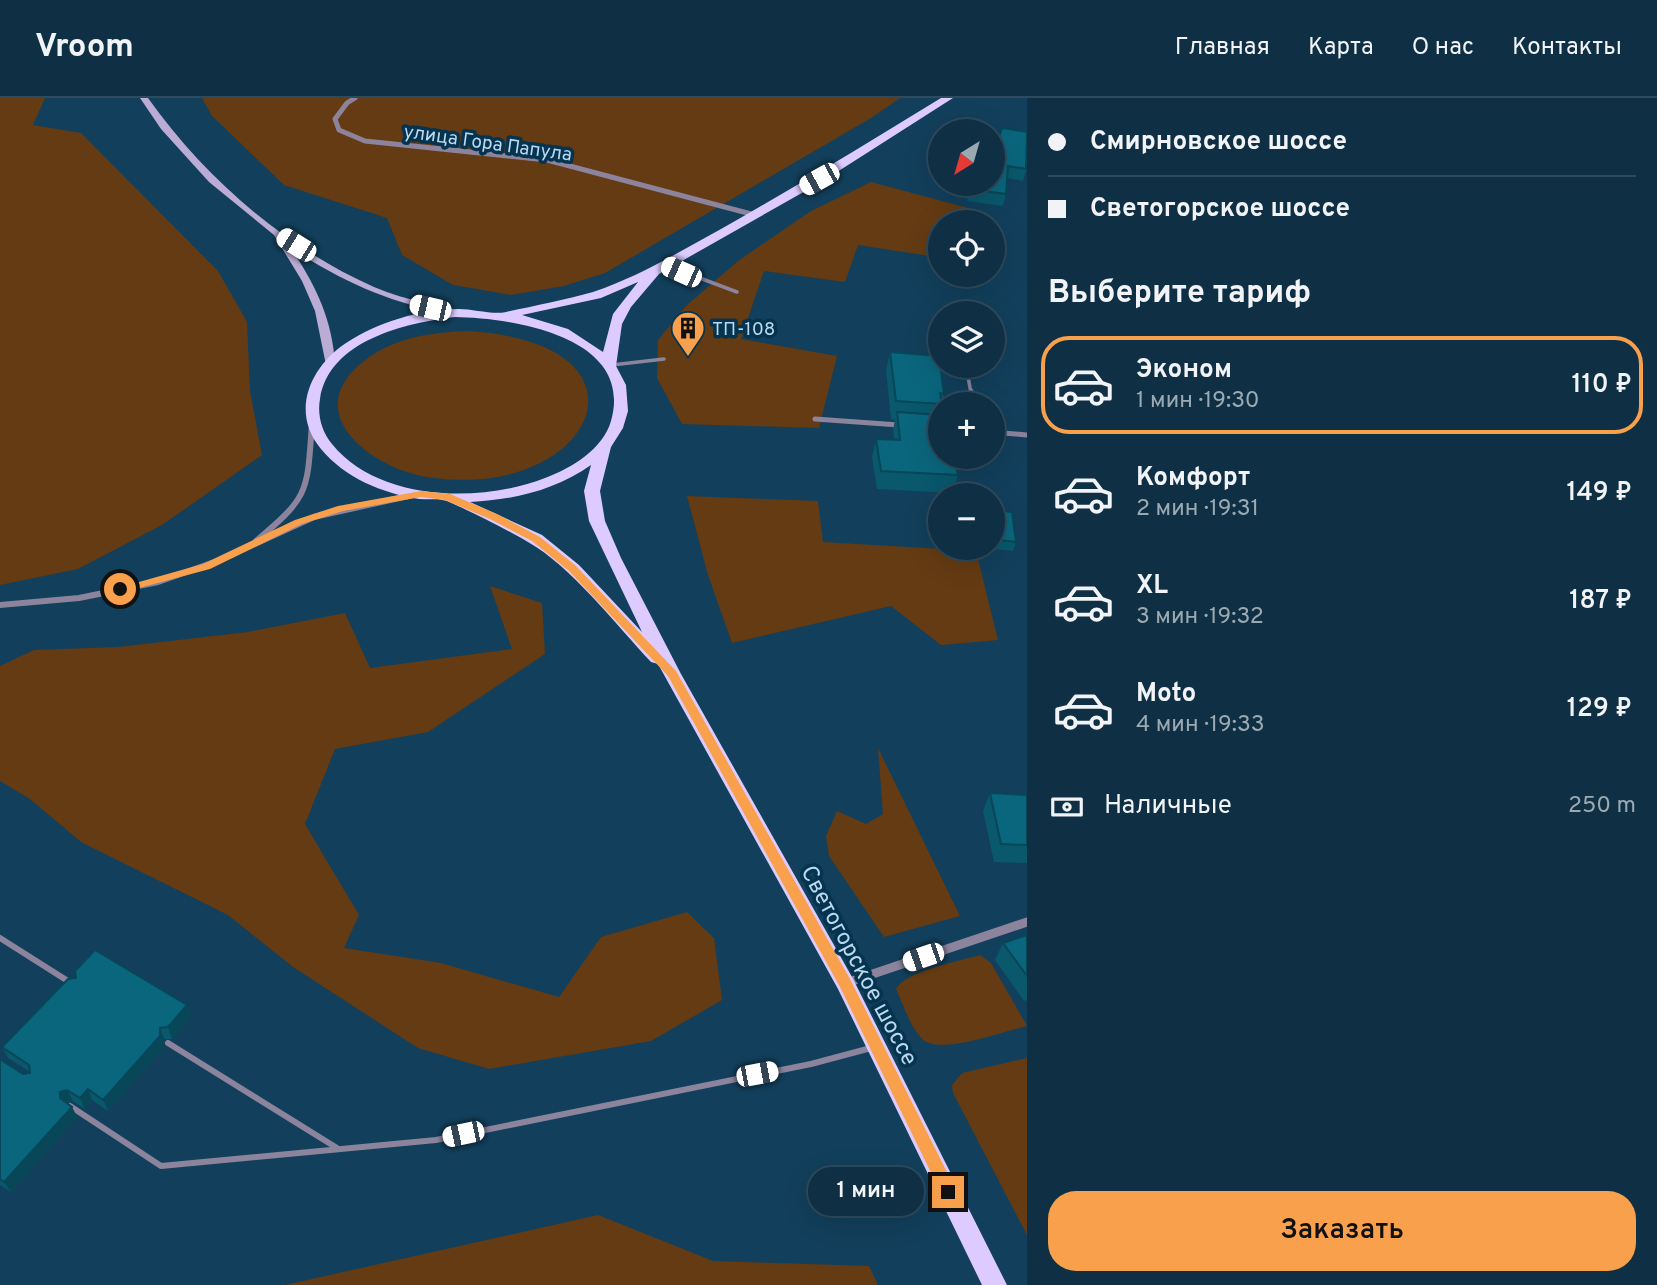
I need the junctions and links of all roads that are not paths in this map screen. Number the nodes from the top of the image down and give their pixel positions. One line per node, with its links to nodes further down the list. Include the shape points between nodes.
1 (144, 98): 5 (main road, via 162,126 207,174)
2 (355, 98): 4 (street, улица Гора Папула, via 335,118 339,131 365,141 547,160)
3 (948, 98): 4 (main road)
4 (755, 215): 6 (main road)
5 (276, 232): 8 (main road, via 359,284 405,302); 11 (main road, via 317,296 329,336)
6 (660, 268): 7 (lane); 9 (main road, via 585,298); 12 (main road, via 617,313 609,341)
7 (737, 292)
8 (455, 313): 9 (main road); 11 (main road, via 383,329)
9 (501, 315): 12 (main road, via 564,332)
10 (664, 359): 12 (lane)
11 (330, 363): 13 (main road, via 314,390)
12 (609, 366): 18 (main road, via 622,399 621,415)
13 (312, 419): 19 (main road, via 326,447 356,471); 21 (street, via 301,498)
14 (815, 419): 15 (lane)
15 (912, 426)
16 (1005, 433): 17 (lane)
17 (1027, 435)
18 (604, 446): 20 (main road, via 589,461 546,483 498,495); 23 (main road, Светогорское шоссе, via 592,491 597,521)
19 (421, 494): 20 (main road); 21 (street, via 341,508 299,522)
20 (446, 497): 23 (main road, Светогорское шоссе, via 536,539 573,569)
21 (247, 549): 22 (street, via 157,581)
22 (0, 605)
23 (672, 674): 26 (main road, Светогорское шоссе)
24 (1027, 922): 26 (street)
25 (0, 938): 27 (lane)
26 (845, 983): 29 (main road, Светогорское шоссе)
27 (76, 986)
28 (168, 1043): 31 (lane)
29 (877, 1046): 31 (lane, via 436,1140); 32 (main road, Светогорское шоссе)
30 (70, 1106): 31 (lane, via 160,1166)
31 (337, 1148)
32 (995, 1285)

